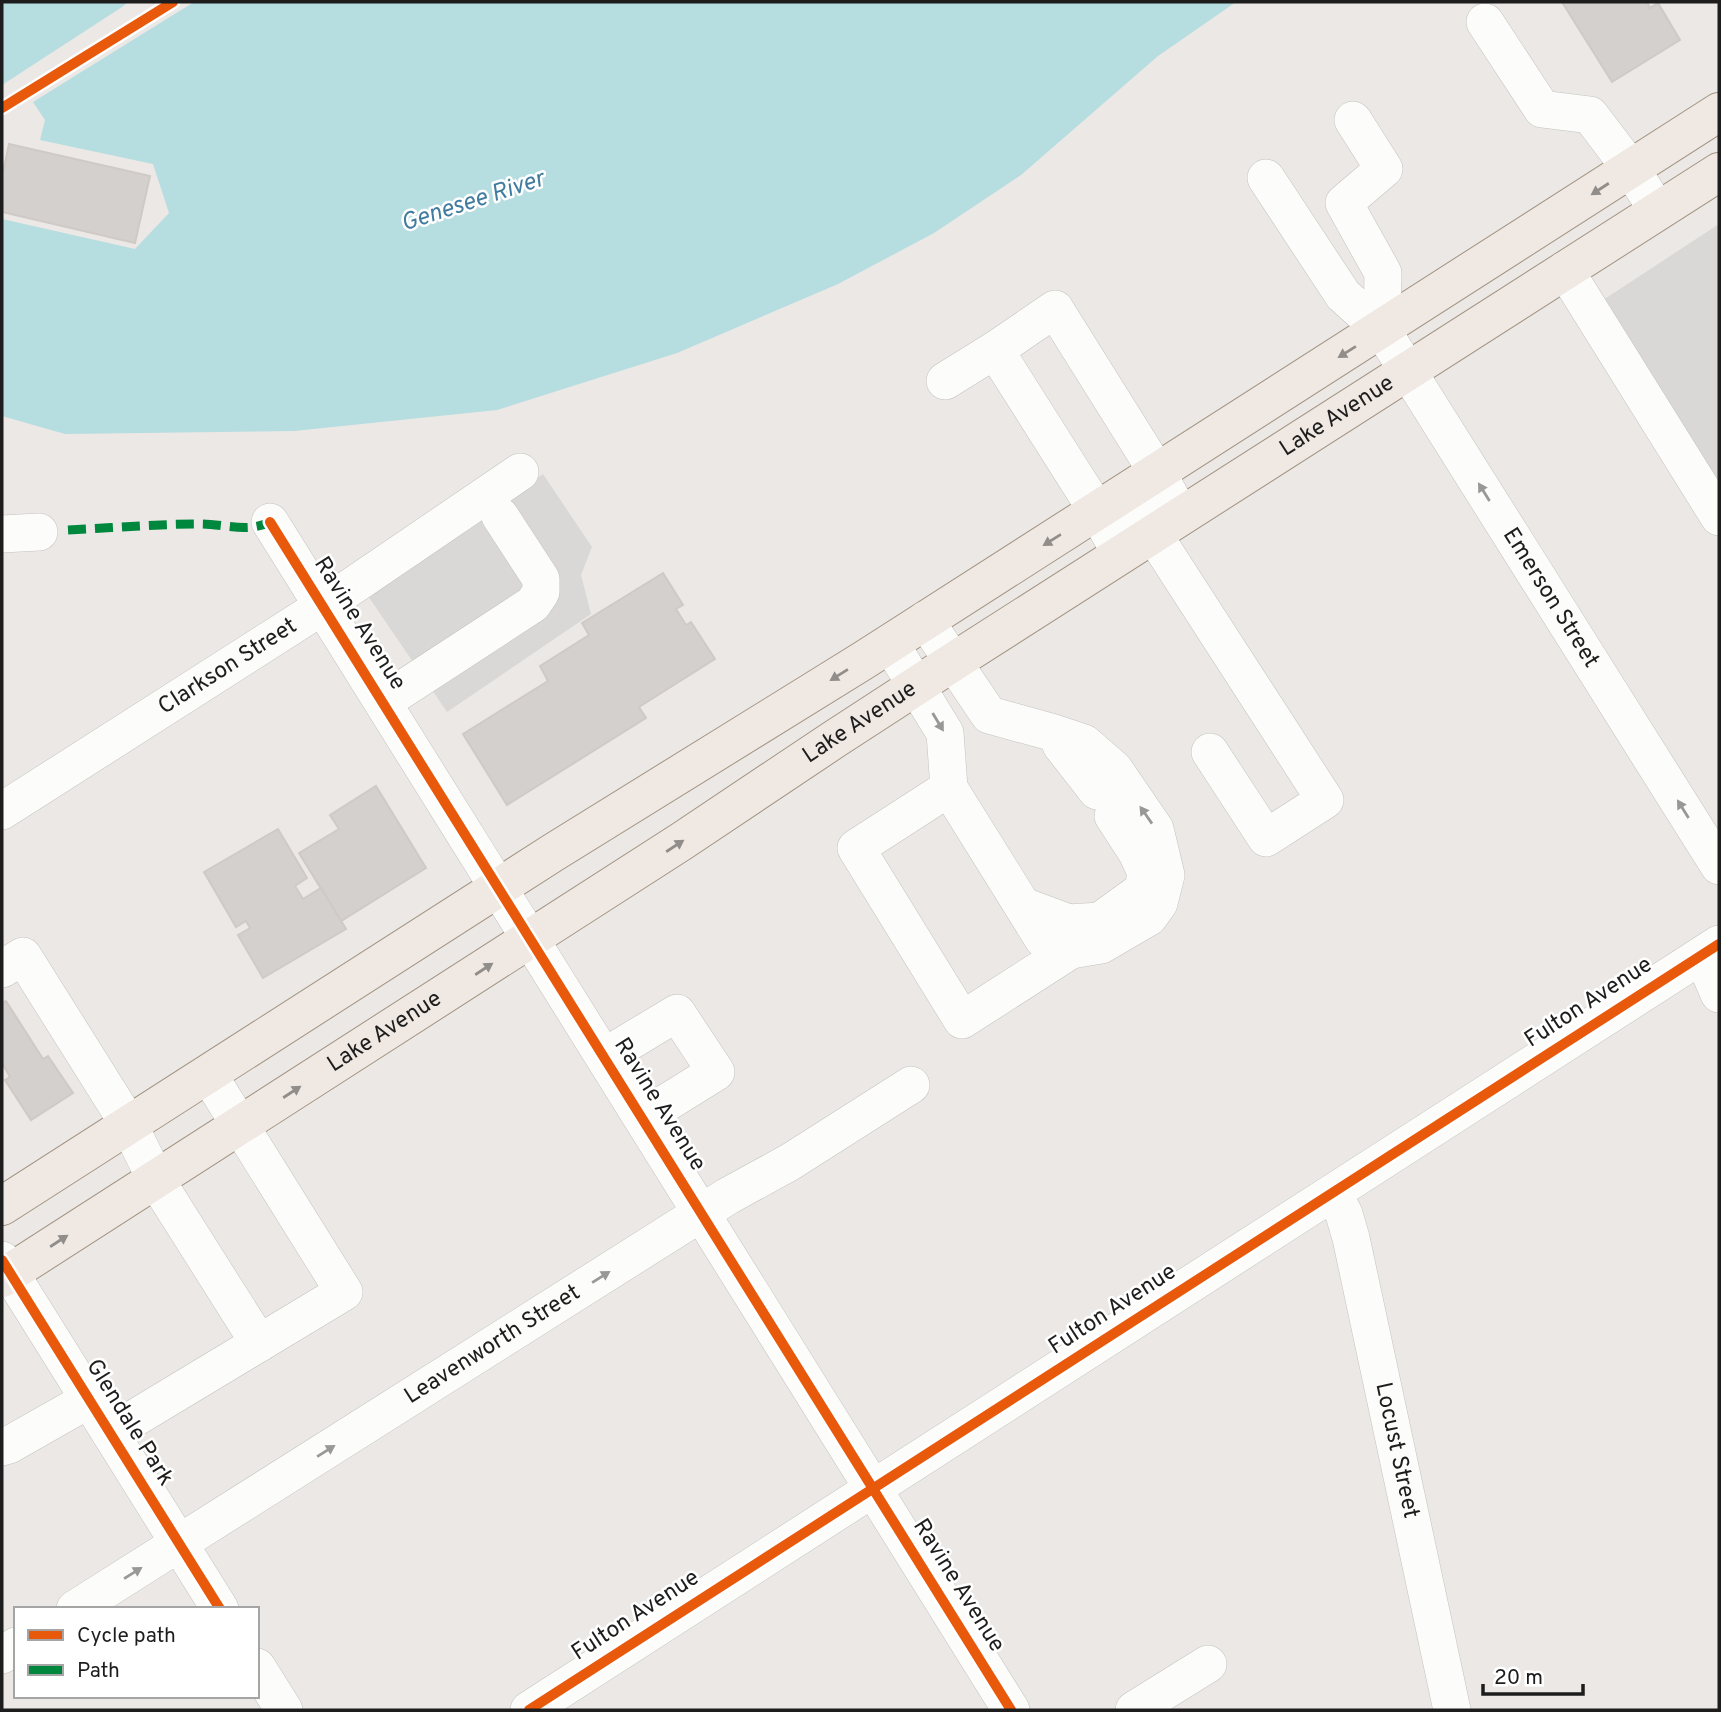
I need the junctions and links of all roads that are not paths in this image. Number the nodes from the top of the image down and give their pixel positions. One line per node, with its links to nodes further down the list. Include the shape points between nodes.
1 (1485, 22): 4 (street, via 1542,109 1590,115)
2 (1719, 112): 4 (main road, Lake Avenue)
3 (1353, 120): 9 (street, via 1384,169 1344,203 1383,273)
4 (1632, 169): 7 (street); 9 (main road, Lake Avenue, one-way to 9)
5 (1719, 172): 7 (main road, Lake Avenue)
6 (1266, 178): 9 (street, Emerson Street, via 1343,295)
7 (1658, 211): 8 (main road, Lake Avenue)
8 (1565, 270): 11 (main road, Lake Avenue); 17 (street)
9 (1382, 330): 11 (street, Emerson Street); 14 (main road, Lake Avenue, one-way to 14)
10 (995, 350): 12 (street); 14 (street, via 1055,309); 15 (street)
11 (1407, 370): 21 (main road, Lake Avenue); 32 (street, Emerson Street, one-way to 11)
12 (945, 381)
13 (520, 472): 22 (street, Clarkson Street)
14 (1157, 472): 15 (main road, Lake Avenue); 21 (street)
15 (1111, 502): 21 (street); 23 (main road, Lake Avenue, one-way to 23)
16 (500, 516): 27 (street, via 541,579 541,592 533,604)
17 (1719, 517)
18 (270, 522): 22 (street, Ravine Avenue)
19 (39, 532): 20 (street)
20 (2, 534)
21 (1152, 535): 25 (main road, Lake Avenue); 29 (street, via 1325,800 1266,838)
22 (323, 606): 27 (street, Ravine Avenue); 31 (street, Clarkson Street)
23 (925, 620): 24 (main road, Lake Avenue); 25 (street)
24 (890, 643): 26 (street); 33 (main road, Lake Avenue, one-way to 33)
25 (953, 662): 26 (main road, Lake Avenue); 28 (street, via 989,715)
26 (916, 686): 30 (street, one-way to 30, via 945,733); 35 (main road, Lake Avenue, one-way to 26)
27 (383, 702): 33 (street, Ravine Avenue)
28 (1051, 732): 34 (street, via 1105,804 1146,873 1143,890 1100,921 1069,923); 36 (street, one-way to 28, via 1101,945 1149,917 1166,875 1155,829 1114,769 1084,743)
29 (1210, 752)
30 (948, 788): 34 (street); 36 (street, via 856,848 962,1020)
31 (2, 811)
32 (1719, 866)
33 (499, 888): 35 (street, Ravine Avenue); 41 (main road, Lake Avenue)
34 (1021, 905): 36 (street, via 1043,939)
35 (530, 939): 40 (street, Ravine Avenue); 45 (main road, Lake Avenue, one-way to 35)
36 (1071, 950)
37 (1710, 950): 39 (street, via 1710,973); 47 (street, Fulton Avenue)
38 (2, 969): 44 (street, via 23,956)
39 (1719, 994)
40 (604, 1058): 43 (street, Ravine Avenue); 43 (street, via 677,1013 716,1072)
41 (208, 1074): 44 (main road, Lake Avenue); 45 (street)
42 (911, 1085): 49 (street, Leavenworth Street)
43 (642, 1118): 49 (street, Ravine Avenue)
44 (129, 1125): 46 (street); 48 (main road, Lake Avenue)
45 (241, 1125): 46 (main road, Lake Avenue); 51 (street, via 344,1292)
46 (156, 1180): 50 (main road, Lake Avenue, one-way to 46); 51 (street)
47 (1333, 1193): 55 (street, Fulton Avenue); 65 (street, Locust Street, via 1351,1238)
48 (2, 1206)
49 (701, 1213): 55 (street, Ravine Avenue); 56 (street, Leavenworth Street, one-way to 49)
50 (5, 1270): 52 (street, Glendale Park)
51 (259, 1343): 53 (street)
52 (90, 1399): 53 (street, Glendale Park); 54 (street)
53 (110, 1433): 56 (street, Glendale Park)
54 (2, 1447)
55 (873, 1489): 62 (street, Fulton Avenue); 63 (street, Ravine Avenue)
56 (180, 1544): 57 (street, Leavenworth Street, one-way to 56); 58 (street, Glendale Park)
57 (78, 1607)
58 (219, 1607)
59 (1208, 1664): 64 (street)
60 (259, 1670): 61 (street)
61 (284, 1710)
62 (528, 1710)
63 (1011, 1710)
64 (1134, 1710)
65 (1451, 1710)

